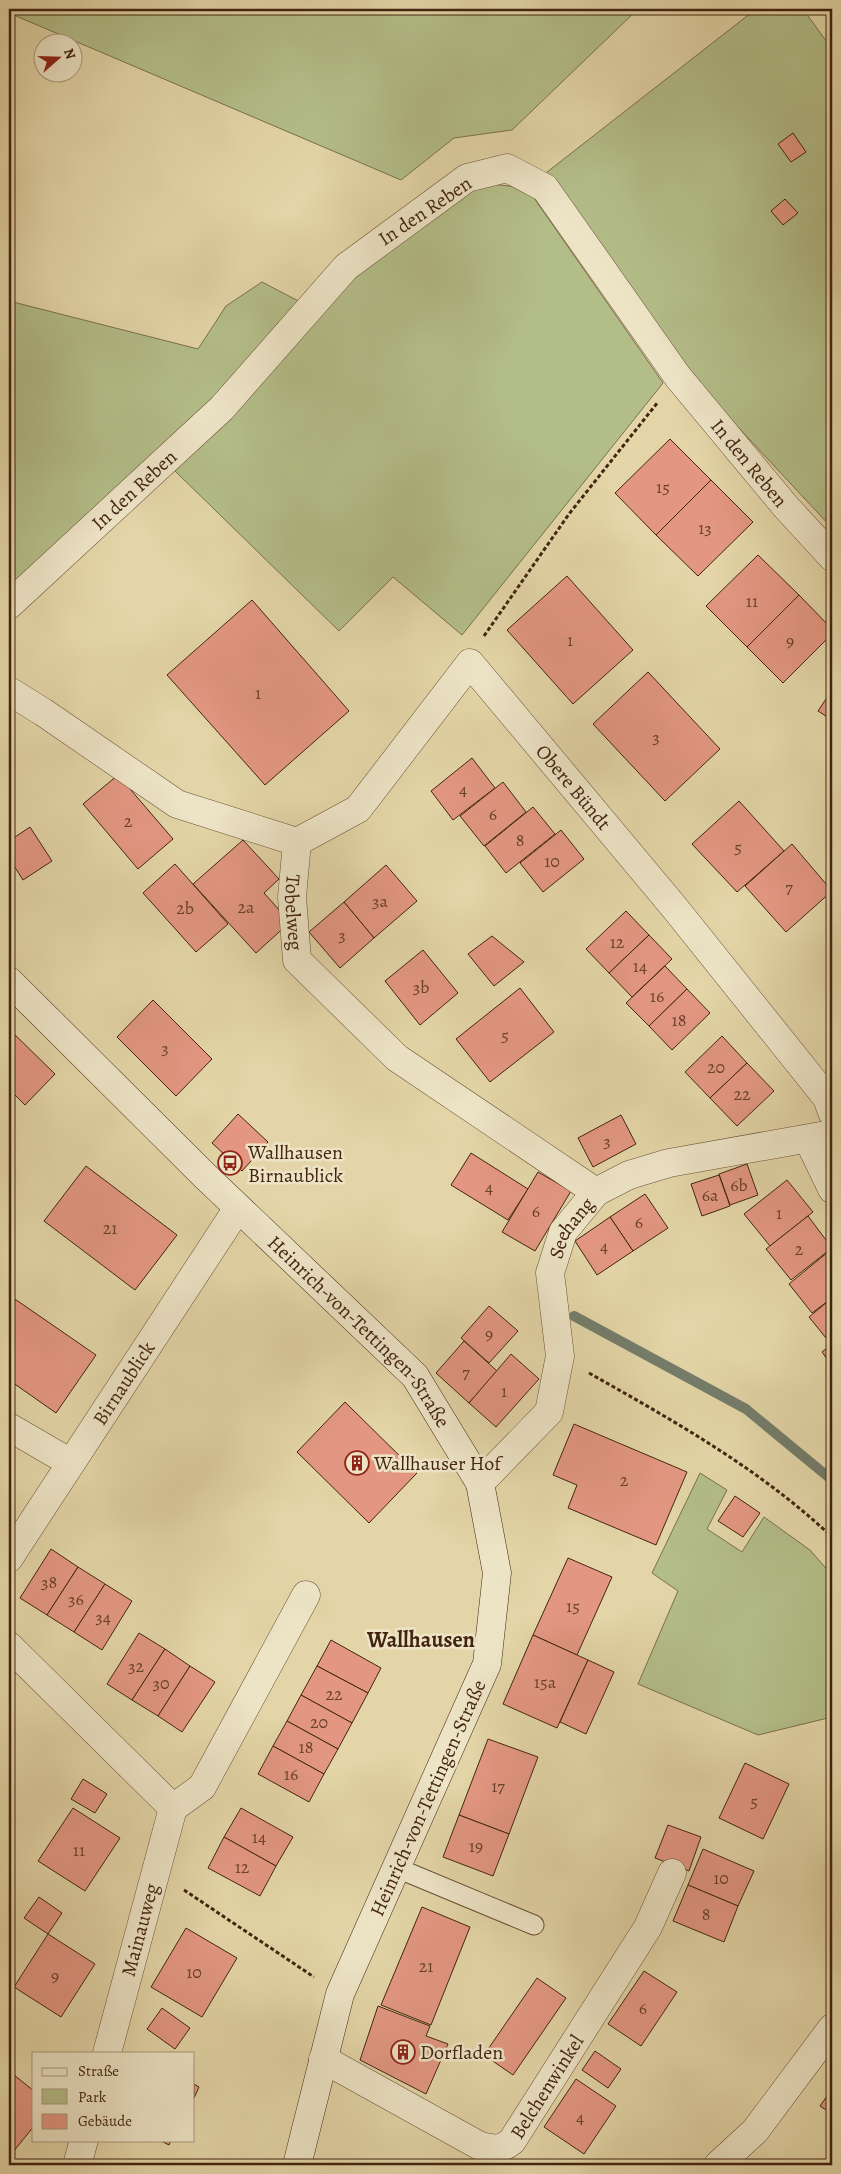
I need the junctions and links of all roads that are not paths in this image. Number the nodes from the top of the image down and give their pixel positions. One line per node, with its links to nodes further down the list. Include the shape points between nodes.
1 (832, 557): 2 (street, In den Reben, via 678,377 545,188 507,168 467,178 346,267 222,408)
2 (9, 605)
3 (9, 691): 4 (street, via 177,804)
4 (297, 842): 6 (street, Obere Bündt, via 358,809 470,663 686,922 827,1098); 9 (street, Tobelweg, via 292,897 296,960 397,1058)
5 (9, 981): 10 (street, Heinrich-von-Tettingen-Straße)
6 (832, 1112)
7 (820, 1137): 8 (street); 9 (street, Seehang, via 669,1162 628,1175)
8 (832, 1189)
9 (596, 1192): 13 (street, Seehang, via 563,1232 550,1273 560,1356 549,1412)
10 (238, 1208): 12 (street, Birnaublick); 13 (street, Heinrich-von-Tettingen-Straße, via 415,1376)
11 (9, 1427): 12 (street)
12 (71, 1463): 14 (street, Birnaublick)
13 (480, 1483): 18 (street, Heinrich-von-Tettingen-Straße, via 497,1573 487,1664)
14 (9, 1558)
15 (306, 1595): 17 (street, via 202,1787)
16 (9, 1646): 17 (street)
17 (173, 1808): 22 (street, Mainauweg)
18 (397, 1868): 20 (lane); 23 (street, Heinrich-von-Tettingen-Straße, via 340,1994)
19 (672, 1873): 23 (street, Belchenwinkel, via 648,1927 505,2148 496,2150 480,2146)
20 (534, 1926)
21 (832, 2028): 27 (street, via 755,2131)
22 (108, 2052)
23 (323, 2059): 26 (street, Heinrich-von-Tettingen-Straße)
24 (83, 2142): 25 (street)
25 (77, 2165)
26 (297, 2165)
27 (718, 2165)

